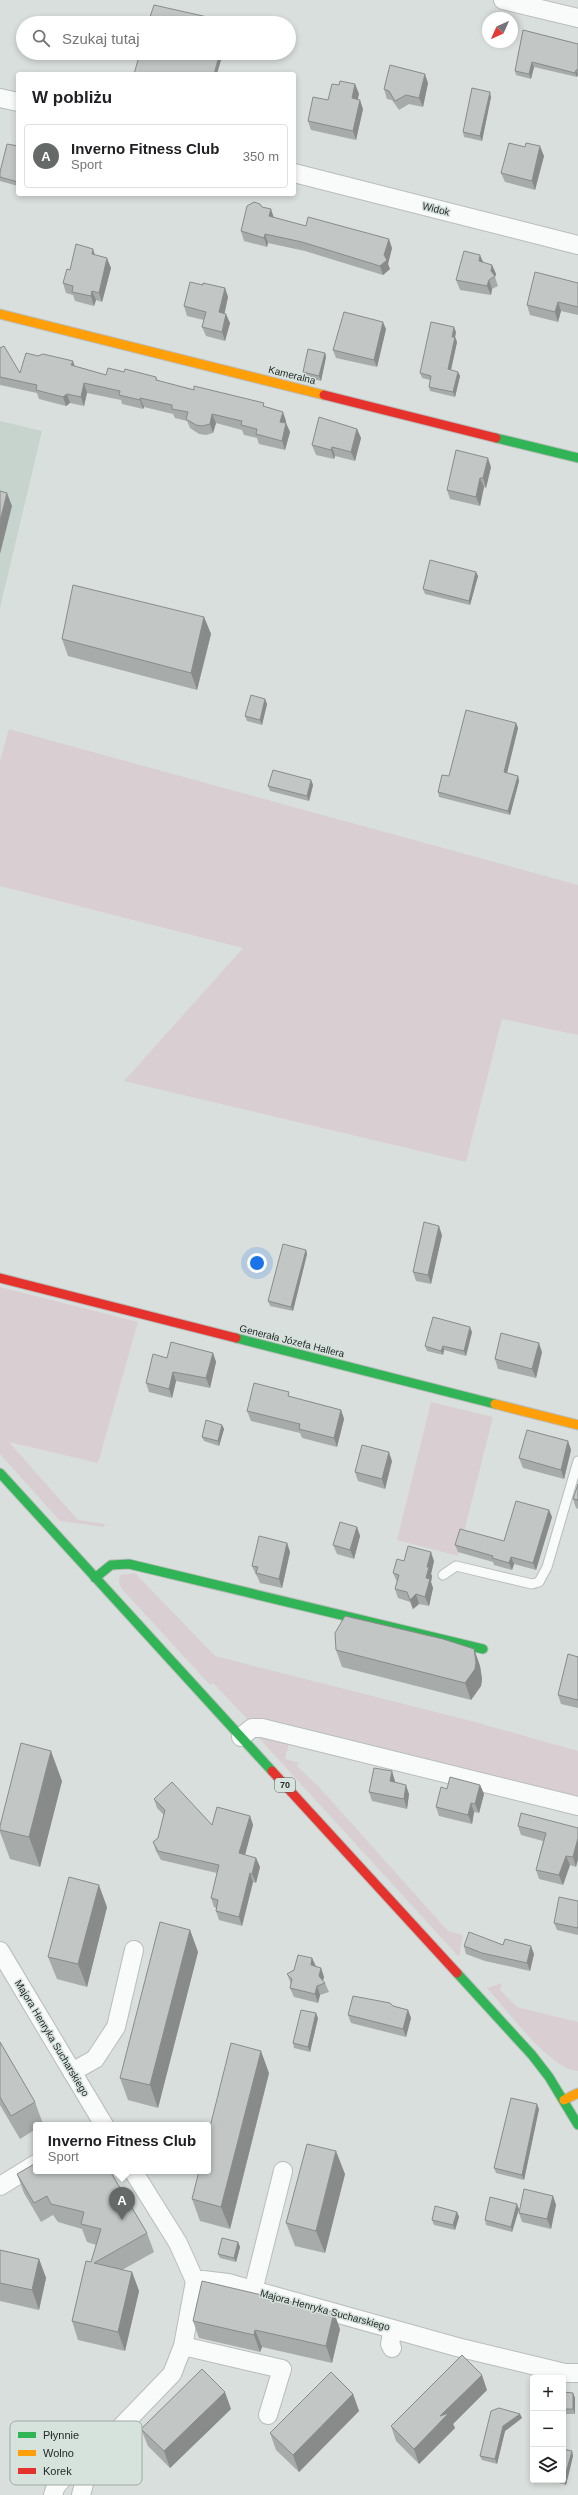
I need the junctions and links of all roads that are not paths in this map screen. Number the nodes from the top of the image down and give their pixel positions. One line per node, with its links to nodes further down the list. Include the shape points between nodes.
1 (504, 0): 2 (street)
2 (578, 18)
3 (0, 98): 4 (street)
4 (16, 102)
5 (296, 174): 6 (street, Widok)
6 (578, 246)
7 (0, 314): 8 (street, Kameralna)
8 (578, 458)
9 (0, 1278): 10 (street, Generała Józefa Hallera)
10 (578, 1425)
11 (578, 1461): 13 (lane, via 547,1567 539,1582 532,1584 456,1566)
12 (0, 1472): 14 (street, 70)
13 (443, 1575)
14 (95, 1578): 15 (street, via 111,1565 129,1564); 16 (street, 70)
15 (483, 1649)
16 (241, 1737): 17 (street, via 252,1728 262,1728); 22 (street, 70, via 532,2055)
17 (578, 1806)
18 (134, 1950): 20 (street, via 116,2026 95,2059)
19 (0, 1951): 20 (street, Majora Henryka Sucharskiego)
20 (72, 2072): 23 (street, Majora Henryka Sucharskiego)
21 (578, 2093): 22 (street)
22 (564, 2100): 24 (street, 70)
23 (101, 2122)
24 (578, 2125)
25 (33, 2166): 28 (street)
26 (283, 2171): 30 (street)
27 (135, 2174): 29 (street, via 178,2243)
28 (2, 2181)
29 (195, 2281): 30 (street, Majora Henryka Sucharskiego, via 216,2281); 32 (street)
30 (253, 2291): 31 (street, Majora Henryka Sucharskiego)
31 (393, 2329): 33 (street, via 390,2344); 34 (street, Majora Henryka Sucharskiego, via 565,2373)
32 (183, 2346): 35 (street, via 282,2369); 36 (street, via 172,2374)
33 (392, 2348)
34 (578, 2373)
35 (268, 2415)
36 (127, 2421)
37 (57, 2485): 39 (street)
38 (84, 2485): 40 (street)
39 (53, 2495)
40 (81, 2495)

